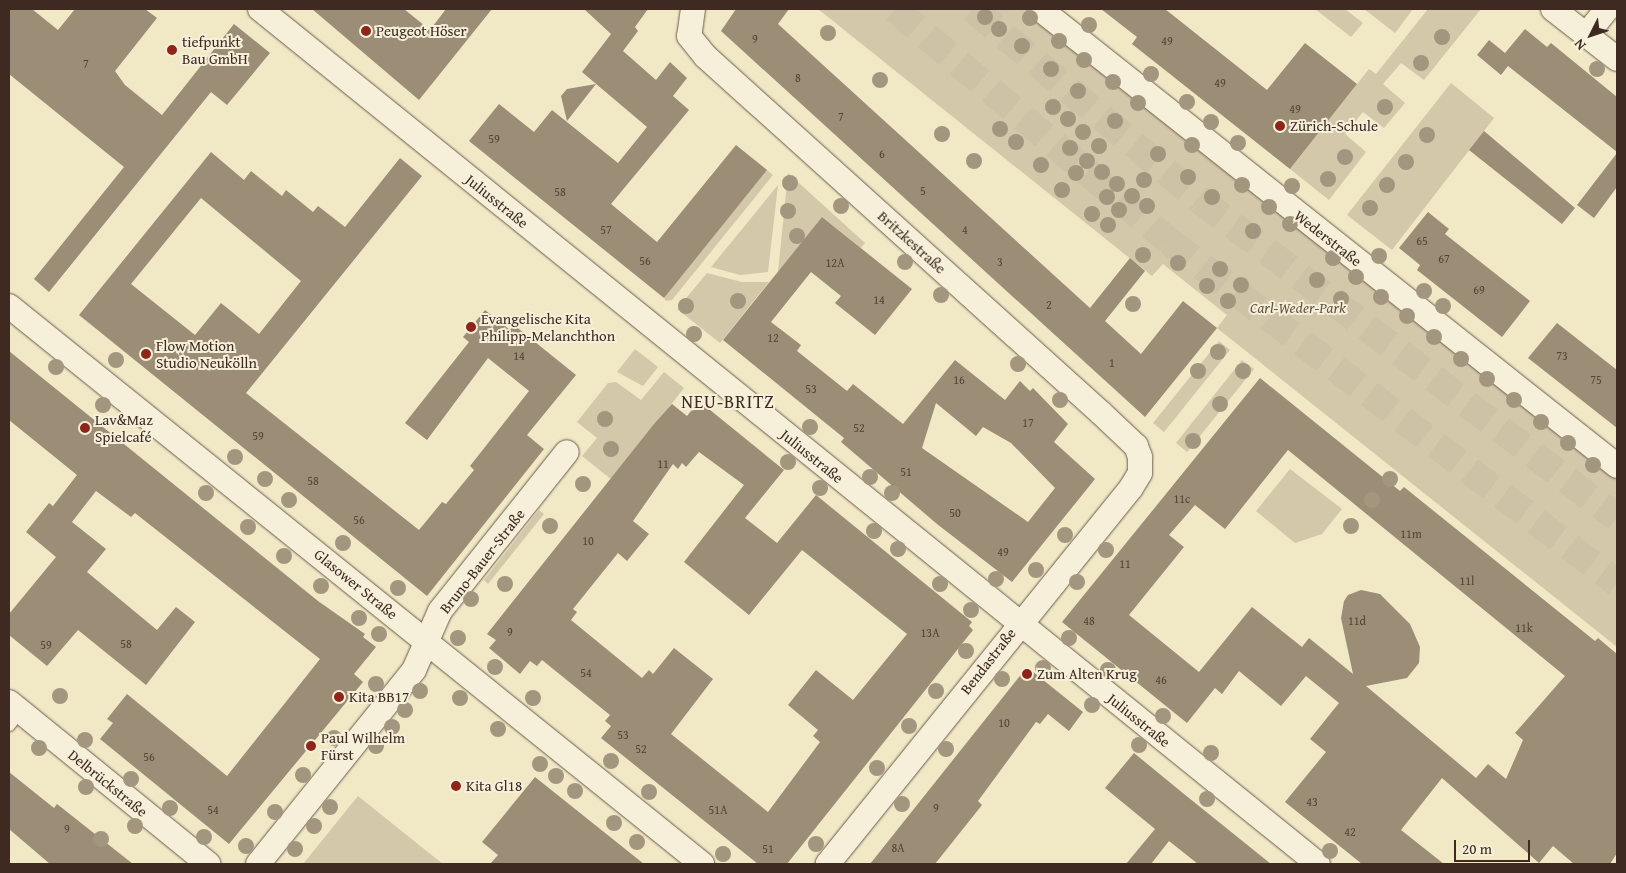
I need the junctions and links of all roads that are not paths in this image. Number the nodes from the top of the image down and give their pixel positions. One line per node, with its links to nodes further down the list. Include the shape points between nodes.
1 (260, 9): 12 (street, Juliusstraße)
2 (1040, 9): 11 (street, Wederstraße)
3 (1553, 9): 6 (street)
4 (1607, 9): 6 (street)
5 (691, 17): 10 (street, Britzkestraße, via 689,36 705,56 1107,418 1136,446)
6 (1586, 35): 7 (street)
7 (1617, 59)
8 (9, 306): 13 (street, Glasower Straße)
9 (567, 452): 13 (street, Bruno-Bauer-Straße, via 440,611)
10 (1140, 457): 12 (street, Bendastraße, via 1140,474 1131,488)
11 (1617, 466)
12 (1018, 623): 18 (street, Bendastraße); 19 (street, Juliusstraße)
13 (427, 641): 16 (street, Bruno-Bauer-Straße, via 414,670); 17 (street, Glasower Straße)
14 (13, 713): 15 (street, Delbrückstraße)
15 (208, 864)
16 (258, 864)
17 (702, 864)
18 (828, 864)
19 (1318, 864)

